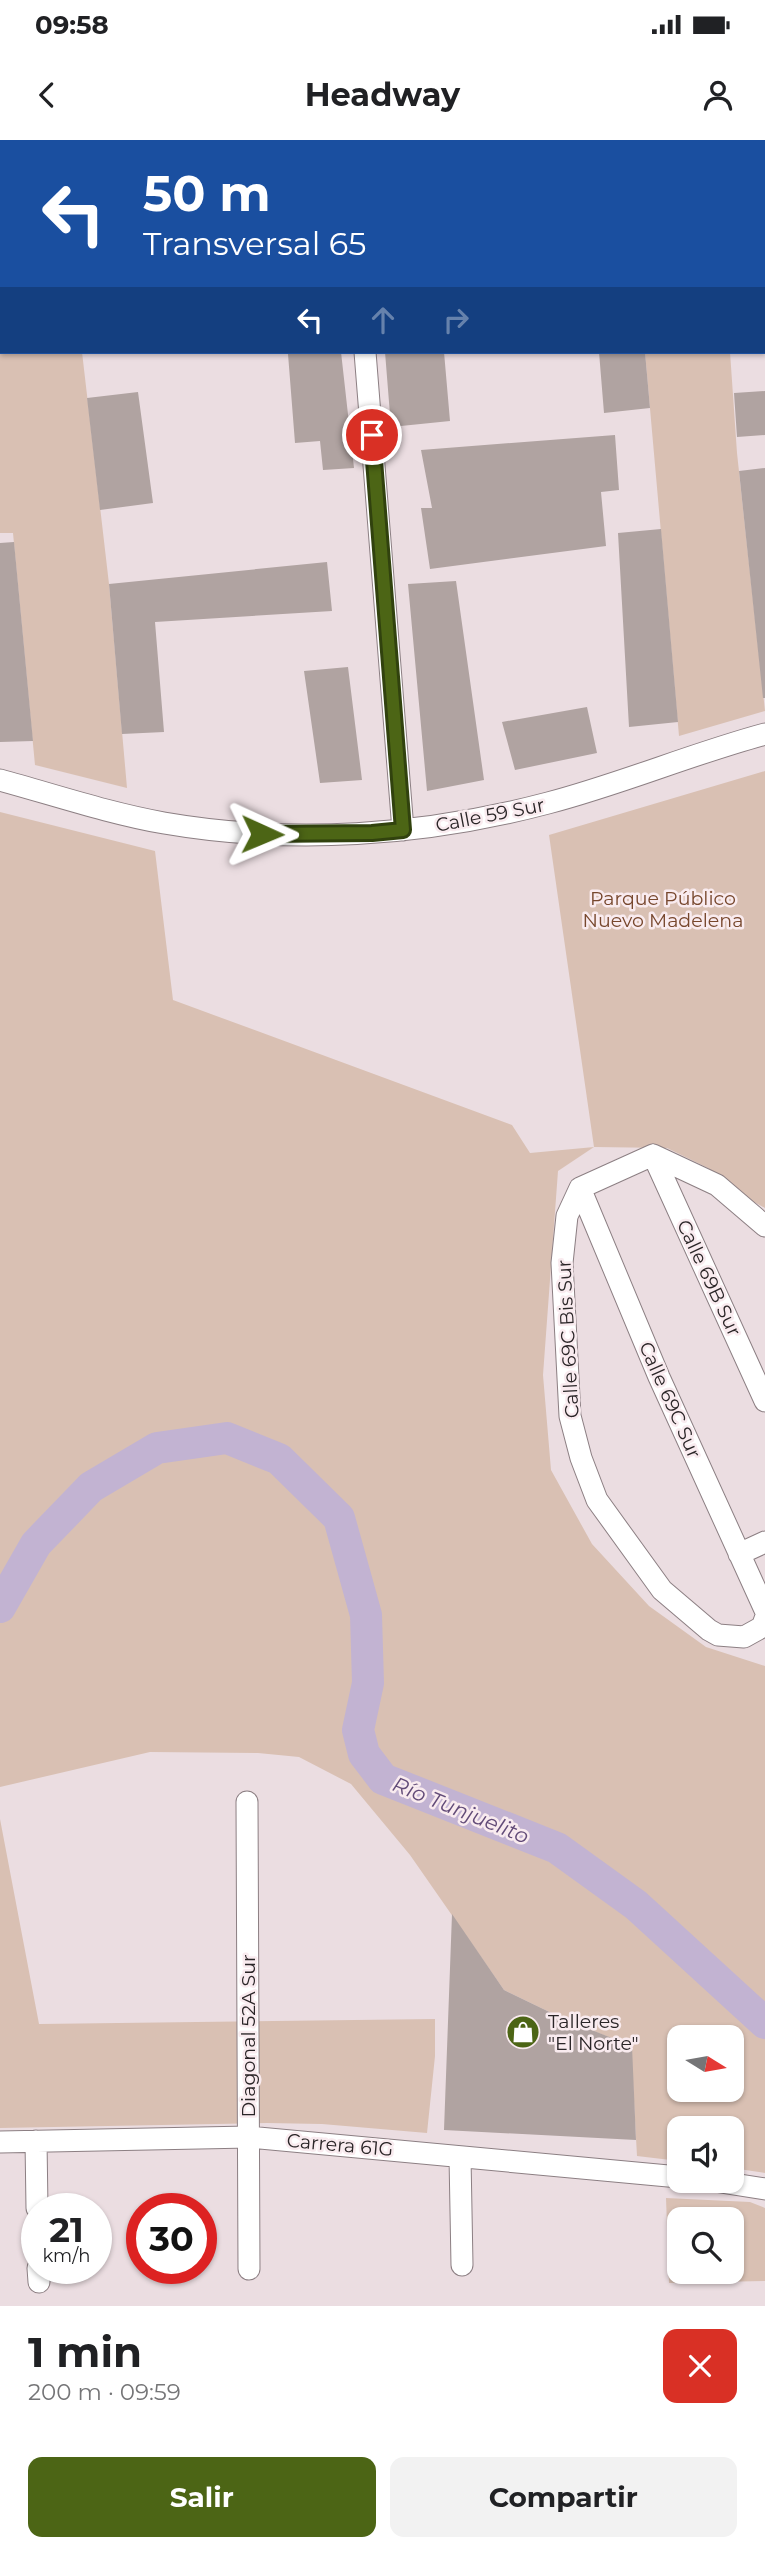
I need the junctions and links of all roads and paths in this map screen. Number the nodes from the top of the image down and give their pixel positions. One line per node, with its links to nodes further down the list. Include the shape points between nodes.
1 (365, 354): 4 (street)
2 (765, 734): 4 (street, Calle 59 Sur, via 547,804)
3 (0, 780): 4 (street, Calle 59 Sur, via 121,814 212,830 302,835)
4 (403, 830)
5 (653, 1155): 6 (street); 7 (street, via 717,1185); 8 (street, Calle 69B Sur)
6 (580, 1188): 10 (street, Calle 69C Sur); 12 (street, Calle 69C Bis Sur, via 568,1216 562,1263 569,1402 581,1458 597,1500 662,1590 709,1630 744,1637 762,1627)
7 (765, 1226)
8 (765, 1401)
9 (765, 1542): 10 (street)
10 (739, 1554): 11 (street, Calle 69C Sur)
11 (765, 1610)
12 (765, 1619)
13 (247, 1802): 14 (street, Diagonal 52A Sur)
14 (248, 2137): 15 (street, Carrera 61G); 17 (street, Carrera 61G); 23 (street, Diagonal 52A Sur)
15 (36, 2141): 16 (street, Carrera 61G); 21 (street)
16 (0, 2142)
17 (460, 2157): 18 (street, Carrera 61G); 22 (street)
18 (667, 2176)
19 (744, 2186): 20 (street)
20 (765, 2189)
21 (37, 2193)
22 (462, 2265)
23 (249, 2269)

